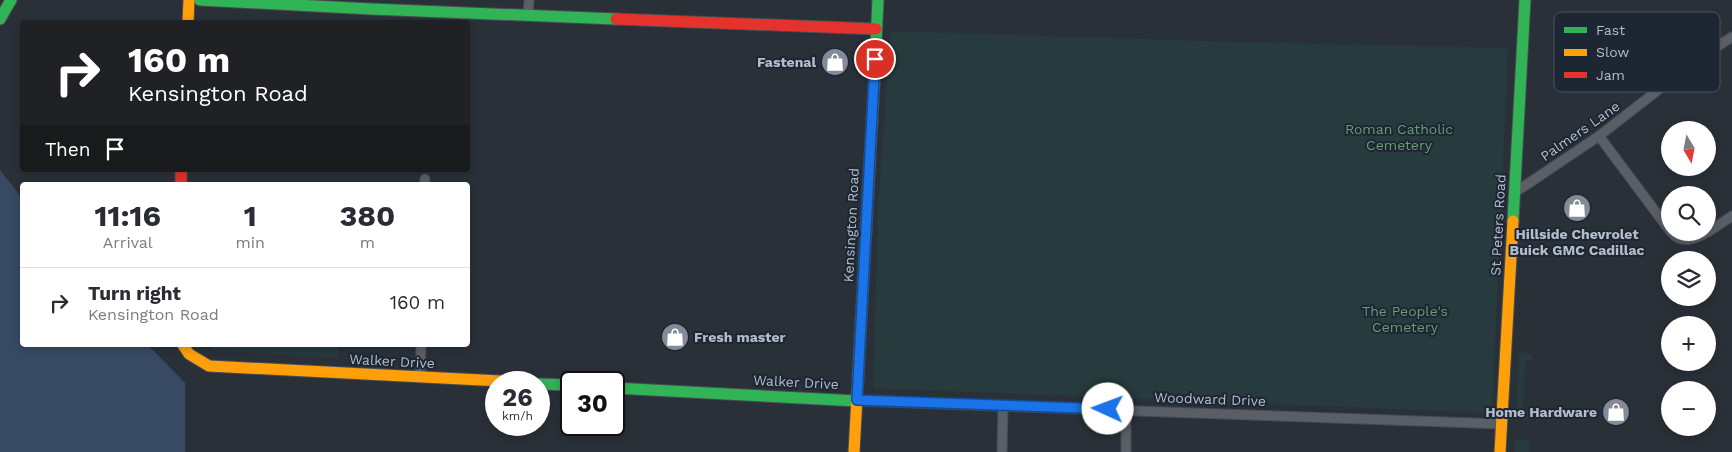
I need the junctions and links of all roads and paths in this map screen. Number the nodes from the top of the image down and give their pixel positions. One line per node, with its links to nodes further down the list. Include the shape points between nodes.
1 (11, 0): 8 (main road)
2 (189, 0): 9 (main road)
3 (200, 0): 7 (main road)
4 (529, 0): 7 (street)
5 (878, 0): 10 (main road, Kensington Road)
6 (1525, 0): 15 (main road, St Peters Road)
7 (528, 15): 10 (main road)
8 (0, 19)
9 (188, 20)
10 (876, 29): 24 (main road, Kensington Road)
11 (1732, 37): 12 (street, Palmers Lane)
12 (1720, 45)
13 (1656, 92): 14 (street, Palmers Lane)
14 (1599, 136): 15 (street, Palmers Lane); 17 (street)
15 (1514, 193): 27 (main road, St Peters Road)
16 (1732, 216): 18 (street)
17 (1661, 220)
18 (1716, 226)
19 (184, 347): 21 (main road, Walker Drive, via 189,354 209,366)
20 (421, 347): 21 (street)
21 (420, 377): 22 (main road, Walker Drive)
22 (485, 380)
23 (625, 389): 24 (main road, Walker Drive)
24 (857, 400): 25 (street, Woodward Drive); 28 (main road, Kensington Road)
25 (1003, 406): 26 (street, Woodward Drive); 29 (street)
26 (1126, 410): 27 (street, Woodward Drive); 30 (street)
27 (1502, 424): 31 (main road, St Peters Road)
28 (854, 452)
29 (1002, 452)
30 (1126, 452)
31 (1500, 452)

